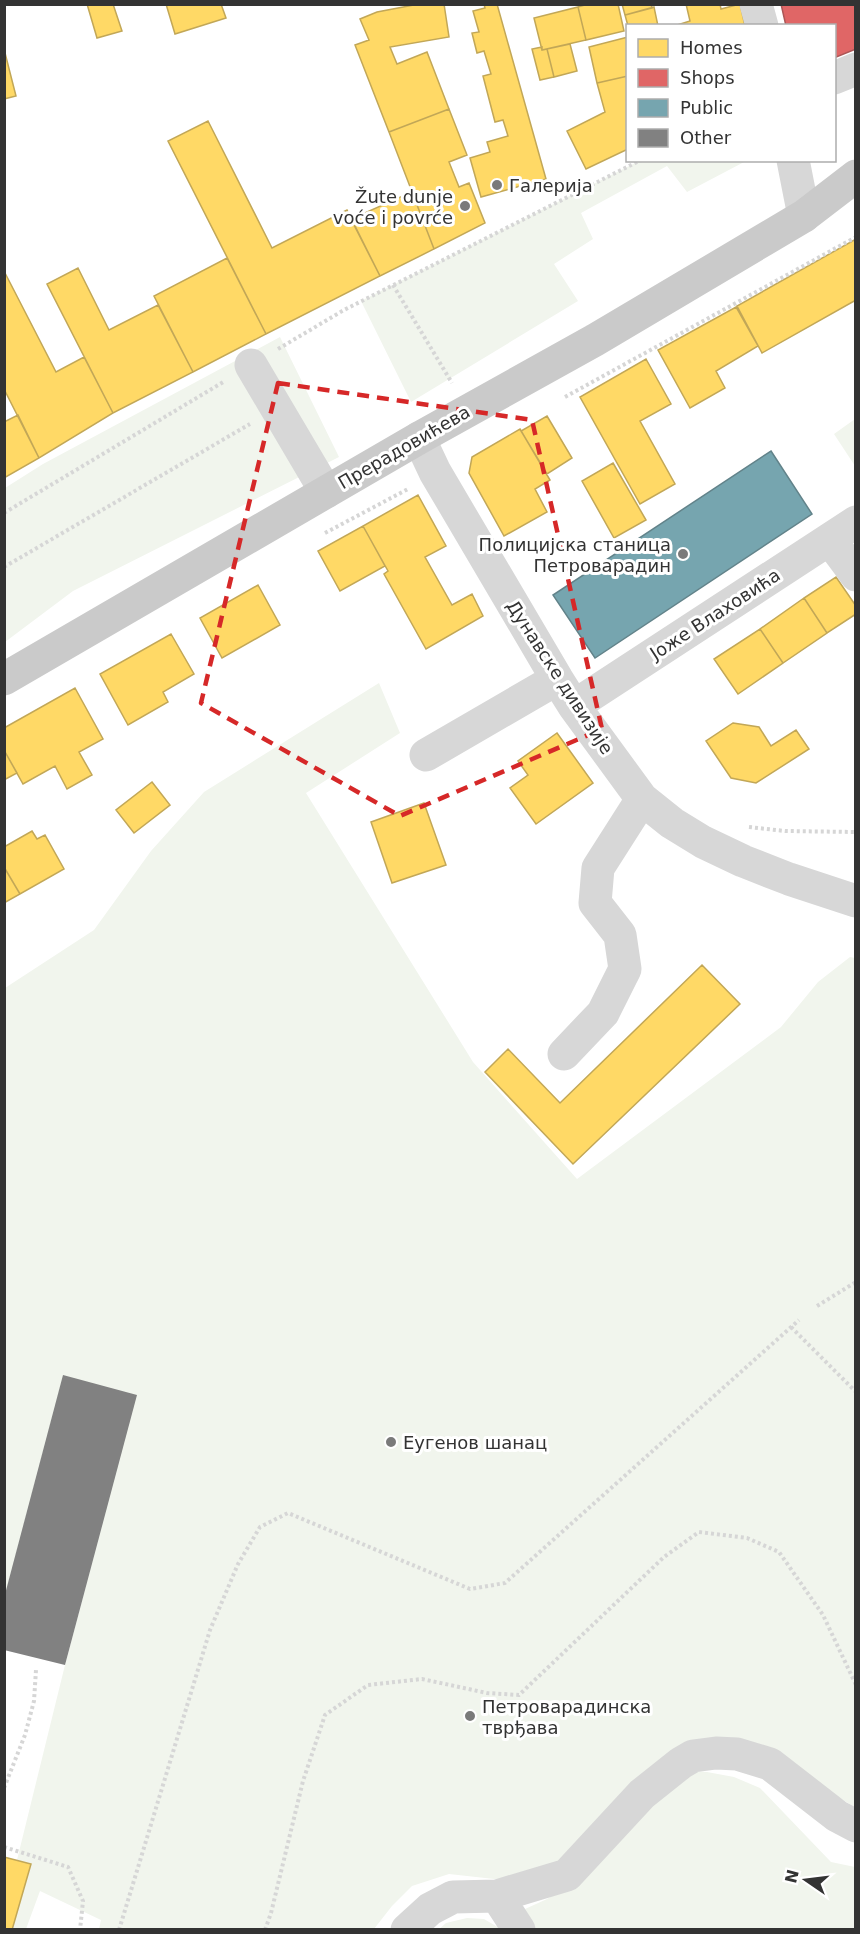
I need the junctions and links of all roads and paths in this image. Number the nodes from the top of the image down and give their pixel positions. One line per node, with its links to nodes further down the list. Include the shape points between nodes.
1 (756, 4): 2 (street)
2 (761, 24)
3 (855, 69): 4 (street)
4 (836, 77)
5 (637, 162): 11 (path)
6 (794, 162): 9 (street)
7 (855, 176): 9 (main road, Прерадовићева)
8 (855, 200): 9 (main road, Прерадовићева)
9 (804, 216): 15 (main road, Прерадовићева)
10 (855, 237): 13 (path)
11 (393, 285): 12 (path); 15 (path)
12 (251, 365): 14 (street); 18 (path)
13 (560, 400)
14 (277, 408): 17 (street); 20 (path)
15 (469, 410): 16 (main road, Прерадовићева)
16 (419, 438): 17 (main road, Прерадовићева); 23 (street, Дунавске дивизије, via 435,472)
17 (326, 492): 22 (main road, Прерадовићева)
18 (4, 513)
19 (842, 531): 21 (street); 24 (street, Јоже Влаховића)
20 (4, 567)
21 (855, 575)
22 (4, 679)
23 (557, 679): 24 (street, Дунавске дивизије); 25 (street)
24 (574, 706): 26 (street, Дунавске дивизије)
25 (426, 755)
26 (642, 799): 27 (street, Дунавске дивизије, via 672,823 713,847); 28 (street, via 598,868 595,903 620,935 625,969 603,1012)
27 (855, 901)
28 (564, 1054)
29 (855, 1281): 30 (path)
30 (817, 1306)
31 (800, 1320): 32 (path)
32 (791, 1327): 33 (path); 41 (path, via 505,1583 470,1589 288,1513 260,1527 238,1564 210,1630)
33 (855, 1392)
34 (36, 1670): 36 (path, via 34,1701 25,1735)
35 (855, 1684): 42 (path, via 823,1615 778,1552 747,1538 699,1532 664,1557 519,1695 488,1693 422,1679 368,1685 325,1715 303,1781)
36 (4, 1788)
37 (855, 1826): 39 (street, via 770,1764 737,1754 693,1756 642,1794 567,1875)
38 (4, 1847): 40 (path, via 68,1867 83,1901)
39 (497, 1896): 43 (street, via 453,1897 430,1909); 44 (street)
40 (80, 1929)
41 (118, 1929)
42 (265, 1929)
43 (407, 1929)
44 (519, 1929)

